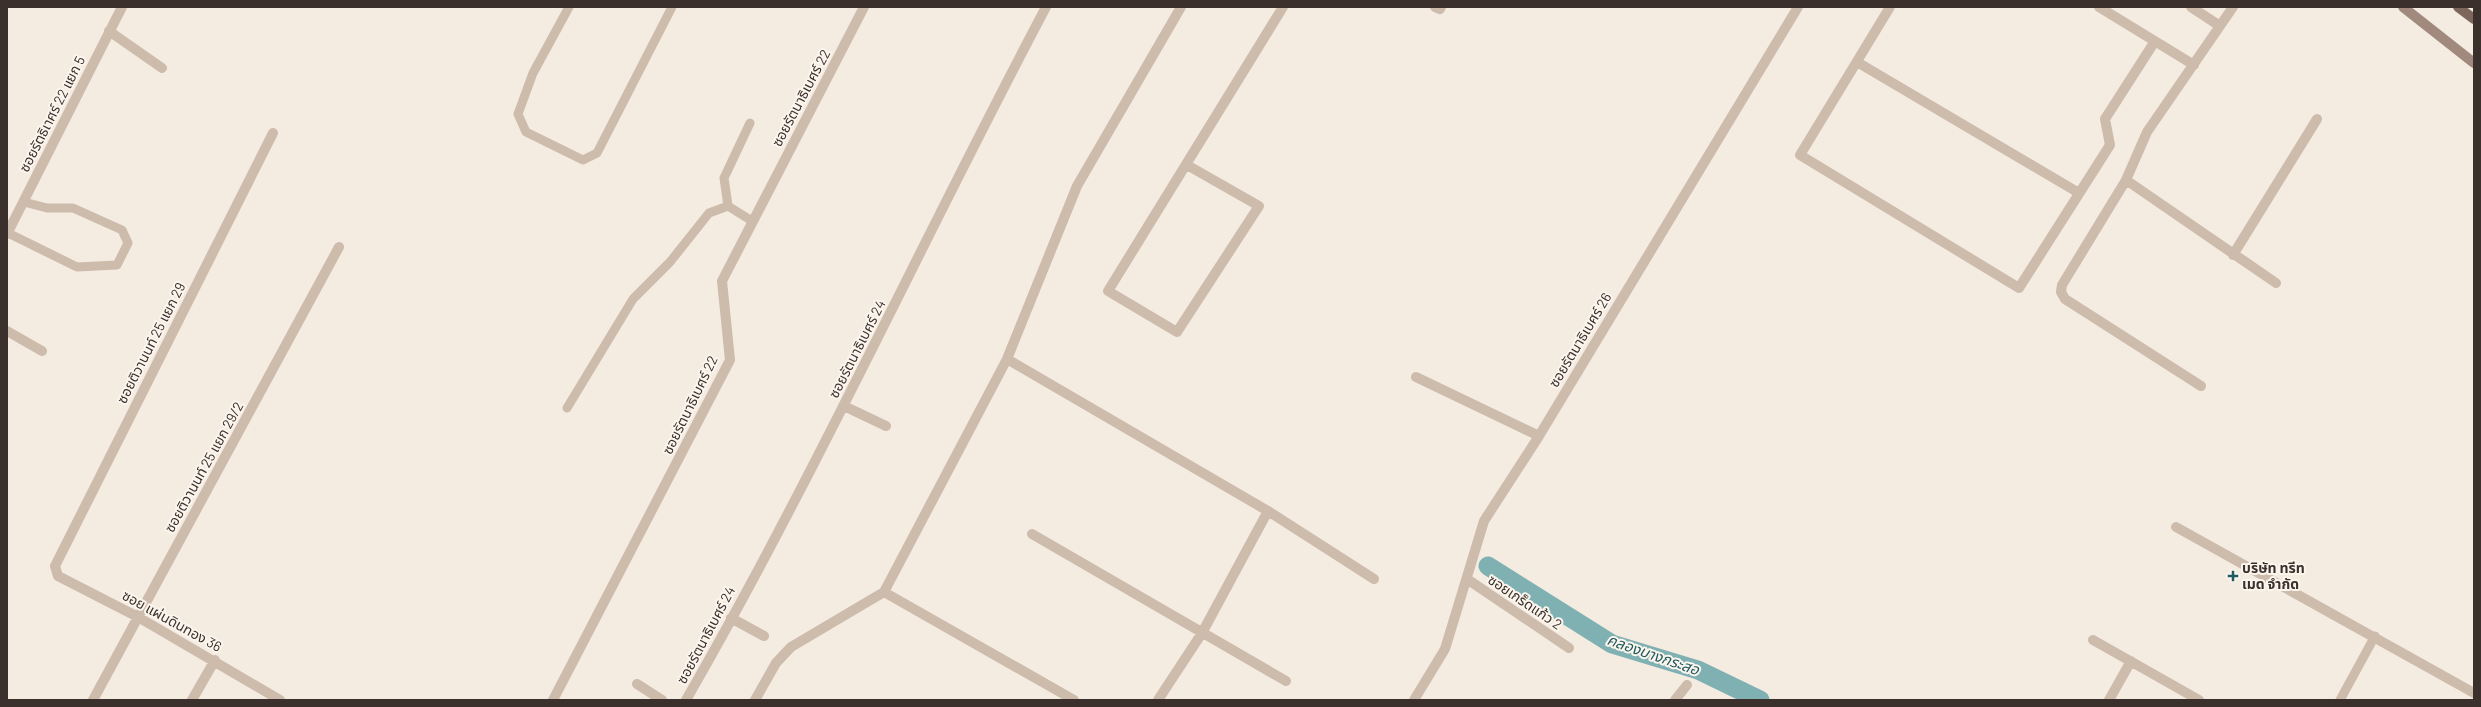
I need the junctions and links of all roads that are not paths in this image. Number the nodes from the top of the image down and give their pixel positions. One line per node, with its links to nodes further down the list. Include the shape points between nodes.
1 (122, 7): 19 (street, ซอยรัตธิเาศร์ 22 แยก 5)
2 (569, 7): 3 (lane, via 533,73 518,114 526,132 583,160 597,153)
3 (672, 7)
4 (864, 7): 33 (street, ซอยรัตนาธิเบศร์ 22)
5 (1046, 7): 43 (street, ซอยรัตนาธิเบศร์ 24)
6 (1181, 7): 40 (street, via 1077,186)
7 (1283, 7): 28 (street)
8 (1435, 7): 9 (street)
9 (1441, 7)
10 (1798, 7): 46 (street, ซอยรัตนาธิเบศร์ 26)
11 (1890, 7): 21 (street)
12 (2099, 7): 20 (street)
13 (2191, 7): 18 (street)
14 (2233, 7): 18 (street)
15 (2403, 7): 22 (main road)
16 (2458, 7): 17 (main road)
17 (2474, 19)
18 (2220, 26): 23 (street)
19 (109, 31): 24 (street); 31 (street, ซอยรัตธิเาศร์ 22 แยก 5)
20 (2155, 41): 23 (street); 30 (street, via 2104,118 2110,145)
21 (1857, 62): 30 (street); 30 (street, via 1800,155 2018,288)
22 (2474, 63)
23 (2194, 65): 29 (street, via 2147,132)
24 (162, 68)
25 (2317, 119): 36 (street)
26 (750, 123): 32 (lane, via 724,178)
27 (273, 133): 50 (street, ซอยติวานนท์ 25 แยก 29)
28 (1187, 165): 28 (street, via 1108,291 1178,332 1258,206)
29 (2126, 180): 36 (street); 42 (street, via 2062,285 2061,292 2065,299)
30 (2079, 193)
31 (24, 202): 34 (street, ซอยรัตธิเาศร์ 22 แยก 5); 34 (lane, via 47,208 73,208 122,230 128,243 117,265 77,267)
32 (728, 206): 33 (lane); 44 (lane, via 709,212 670,262 633,299)
33 (752, 221): 70 (street, ซอยรัตนาธิเบศร์ 22, via 722,281 730,360)
34 (7, 233)
35 (339, 247): 54 (street, ซอยติวานนท์ 25 แยก 29/2)
36 (2233, 255): 37 (street)
37 (2276, 283)
38 (7, 331): 39 (street)
39 (42, 351)
40 (1007, 359): 47 (street); 53 (street)
41 (1416, 377): 46 (street)
42 (2201, 386)
43 (844, 406): 45 (street); 55 (street, ซอยรัตนาธิเบศร์ 24)
44 (567, 408)
45 (886, 426)
46 (1539, 436): 51 (street, ซอยรัตนาธิเบศร์ 26, via 1484,521)
47 (1268, 511): 52 (street); 56 (street)
48 (2176, 527): 58 (street)
49 (1032, 534): 56 (street)
50 (55, 566): 54 (street, ซอย แผ่นดินทอง 36, via 58,576)
51 (1467, 579): 60 (street, ซอยเกร็ดแก้ว 2); 76 (street, ซอยรัตนาธิเบศร์ 26, via 1445,649)
52 (1374, 580)
53 (884, 592): 73 (street, via 791,647 776,663); 74 (street)
54 (138, 617): 61 (street, ซอย แผ่นดินทอง 36); 67 (street, ซอยติวานนท์ 25 แยก 29/2)
55 (731, 618): 57 (street); 72 (street, ซอยรัตนาธิเบศร์ 24)
56 (1202, 633): 63 (street); 75 (street)
57 (764, 636)
58 (2375, 636): 66 (street); 80 (lane)
59 (2093, 640): 62 (street)
60 (1569, 648)
61 (215, 660): 68 (street); 69 (street, ซอย แผ่นดินทอง 36)
62 (2130, 661): 78 (street); 79 (street)
63 (1286, 681)
64 (637, 684): 71 (street)
65 (1687, 684): 77 (street)
66 (2474, 693)
67 (93, 700)
68 (192, 700)
69 (280, 700)
70 (553, 700)
71 (662, 700)
72 (686, 700)
73 (755, 700)
74 (1074, 700)
75 (1158, 700)
76 (1414, 700)
77 (1676, 700)
78 (2109, 700)
79 (2199, 700)
80 (2340, 700)

